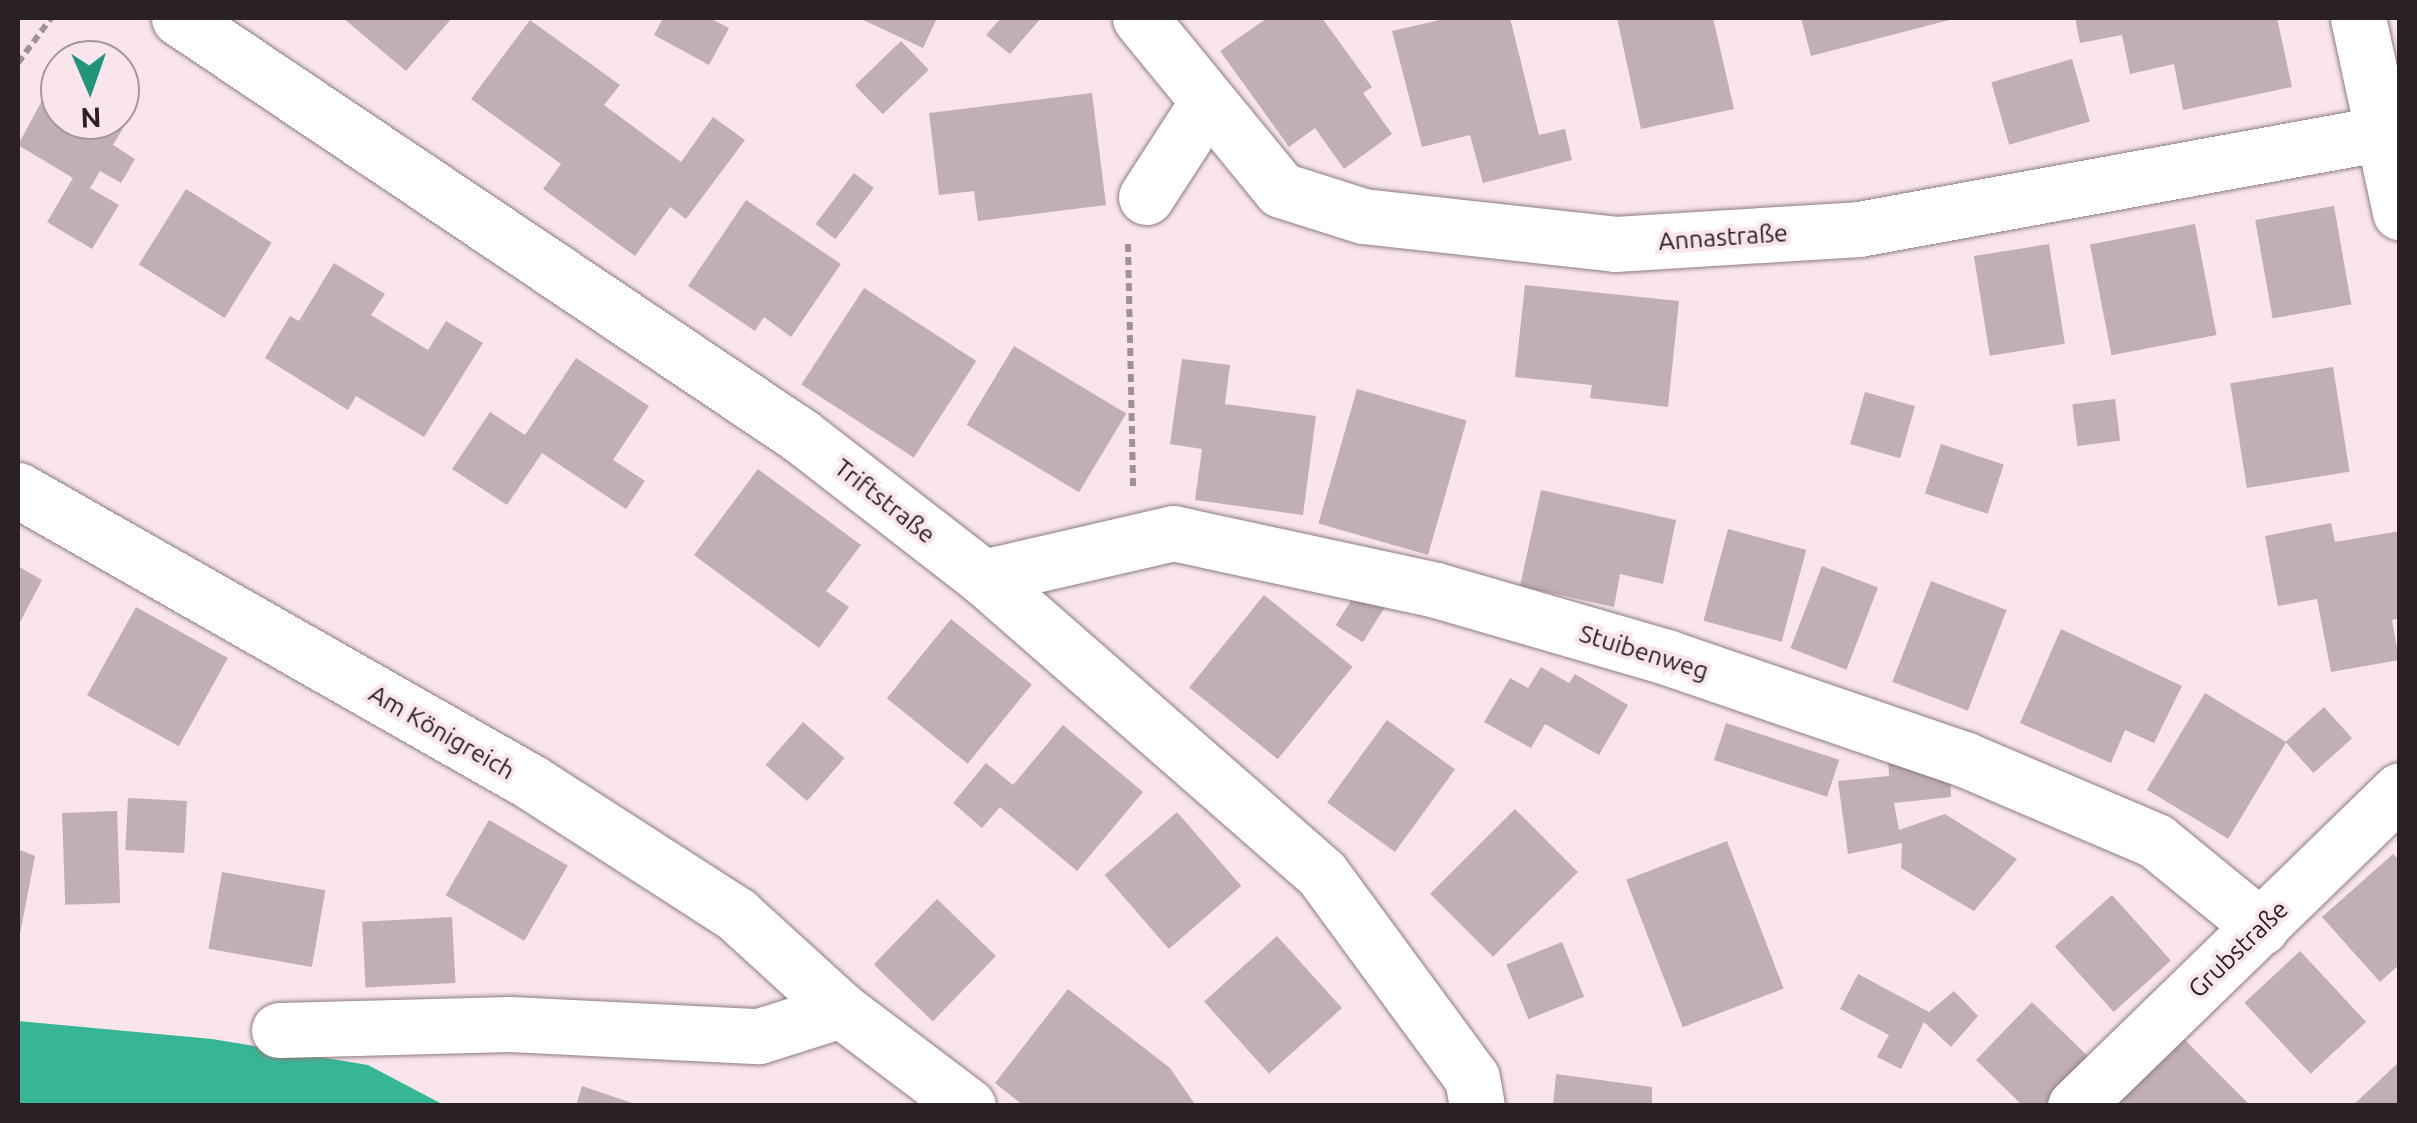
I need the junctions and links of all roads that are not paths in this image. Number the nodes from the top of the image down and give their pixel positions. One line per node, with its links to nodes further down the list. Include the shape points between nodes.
1 (180, 18): 9 (street, Triftstraße, via 801,436)
2 (1140, 18): 4 (street, Annastraße)
3 (2358, 18): 5 (street)
4 (1208, 100): 5 (street, Annastraße, via 1281,190 1363,216 1615,244 1859,229); 7 (street)
5 (2392, 132): 6 (street)
6 (2400, 213)
7 (1137, 222)
8 (18, 490): 12 (street, Am Königreich, via 531,782 737,916)
9 (983, 576): 11 (street, Stuibenweg, via 1173,533 1436,590 1864,724 2156,842); 15 (street, Triftstraße, via 1322,874 1472,1078)
10 (2400, 790): 11 (street, Grubstraße)
11 (2261, 927): 16 (street, Grubstraße)
12 (841, 1010): 13 (street, via 758,1036 510,1024); 14 (street, Am Königreich)
13 (278, 1030)
14 (968, 1106)
15 (1476, 1106)
16 (2075, 1106)

